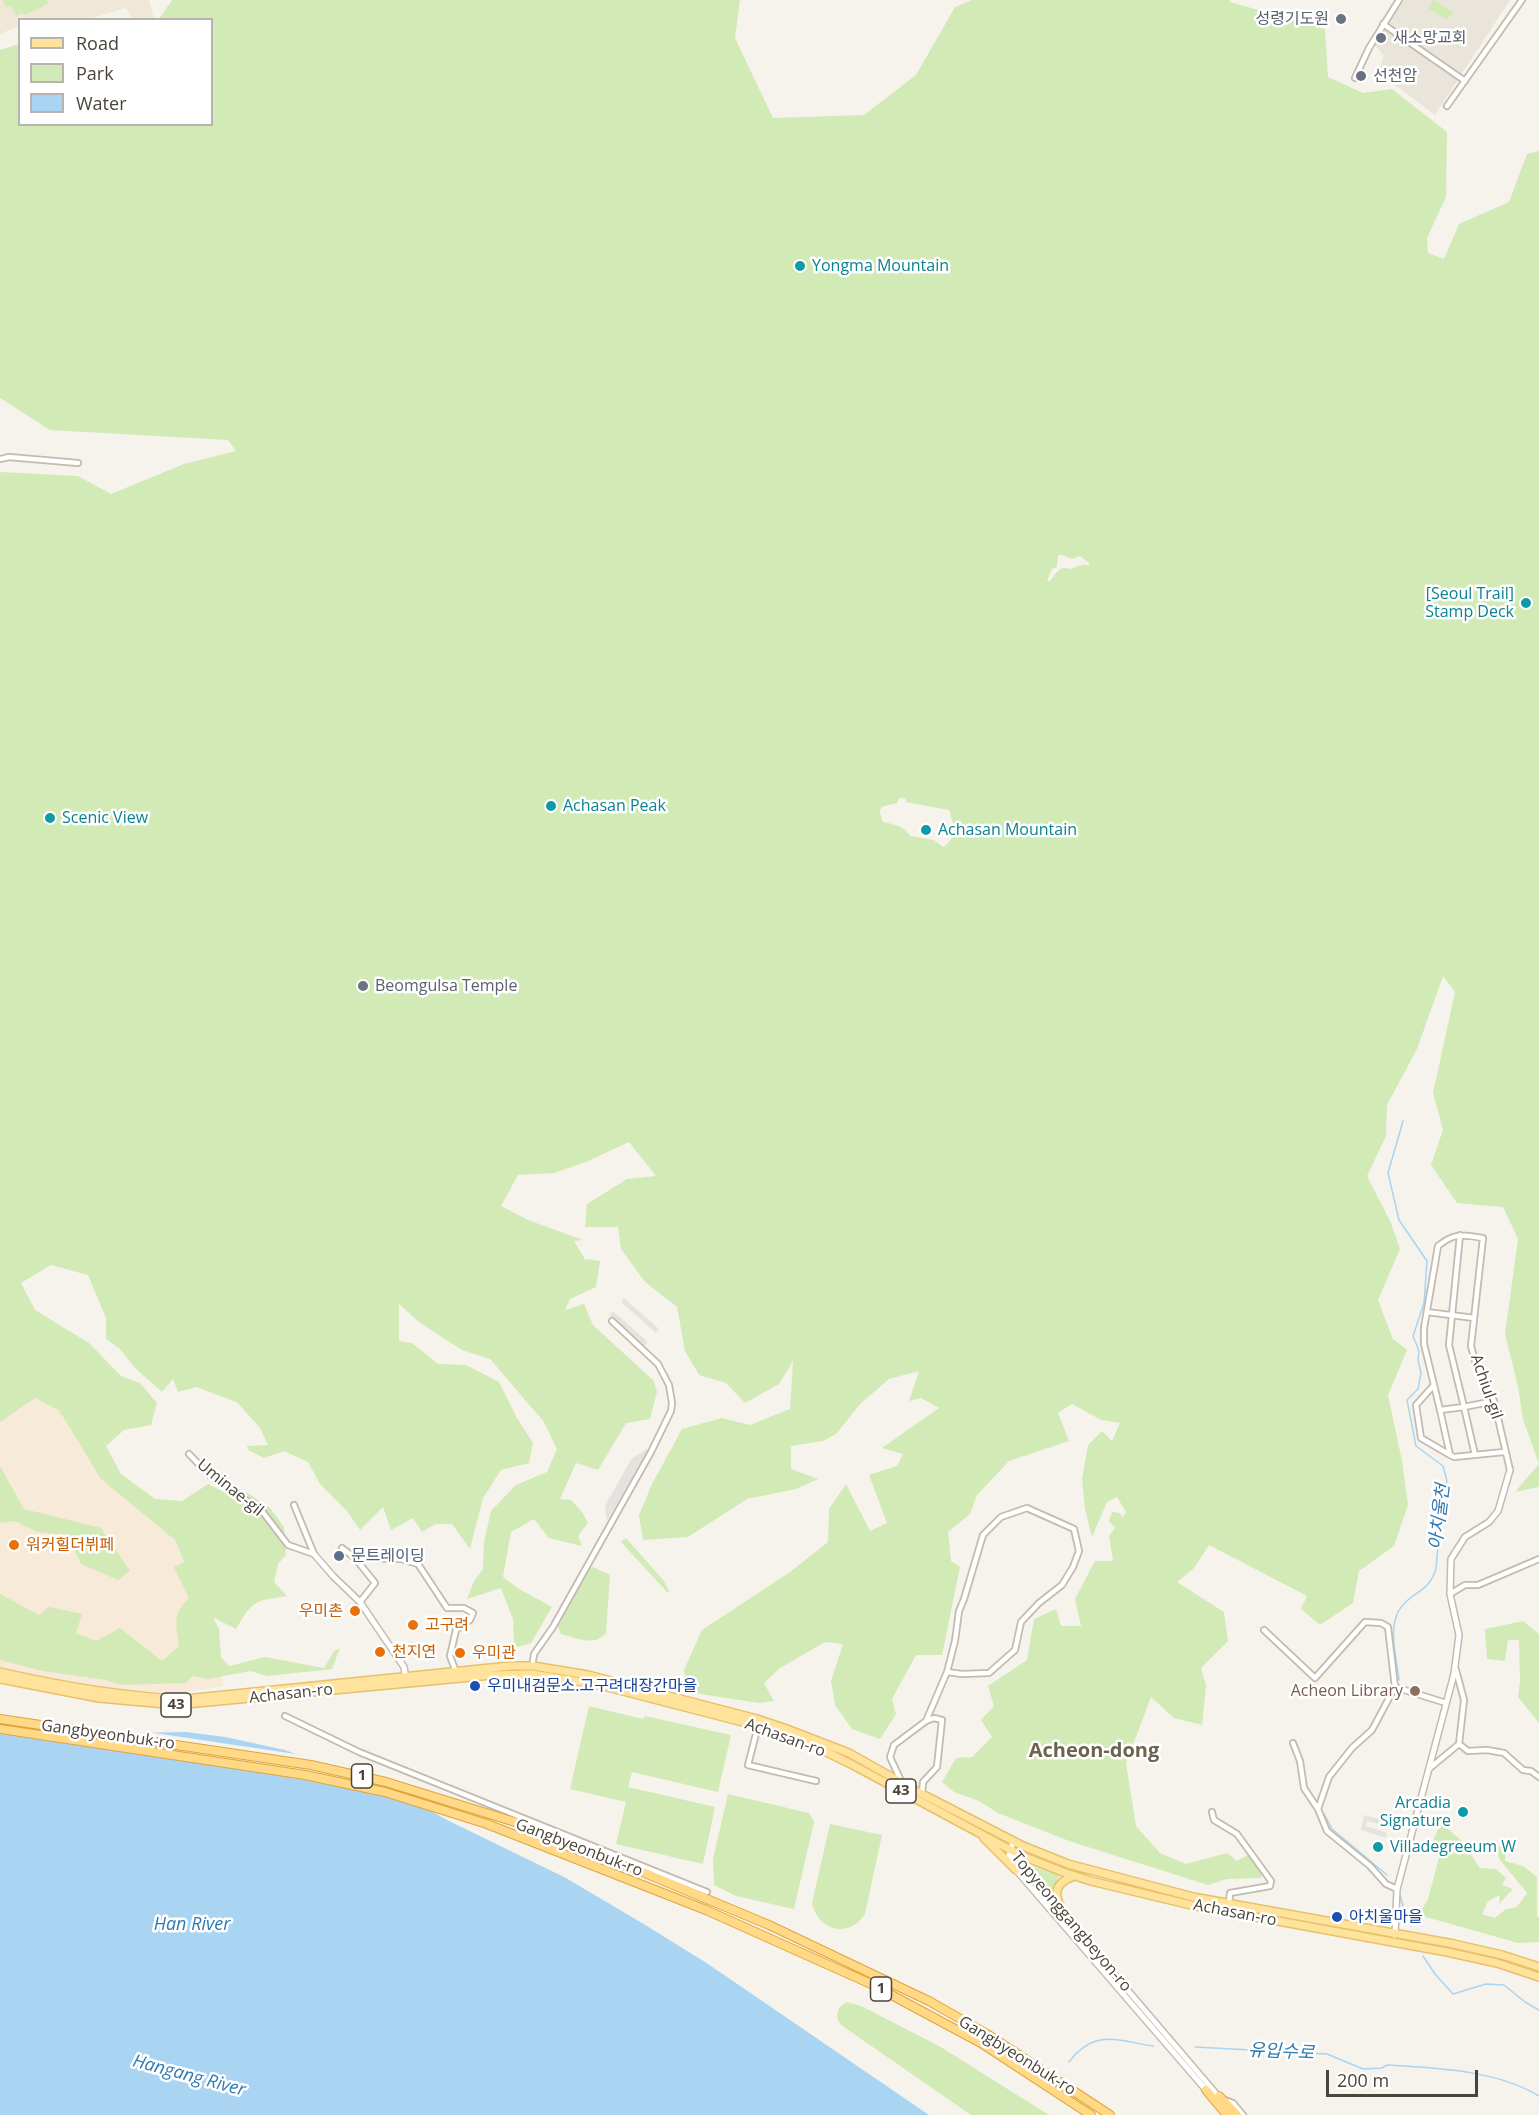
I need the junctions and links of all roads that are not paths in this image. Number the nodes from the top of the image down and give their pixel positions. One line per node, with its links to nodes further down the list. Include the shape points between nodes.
1 (1399, 0): 3 (street)
2 (1522, 0): 5 (street)
3 (1383, 24): 4 (street); 5 (street)
4 (1355, 78)
5 (1465, 81): 6 (street)
6 (1447, 106)
7 (0, 459): 8 (street)
8 (78, 463)
9 (1460, 1235): 10 (street, via 1438,1246); 11 (street); 12 (street, Achiul-gil, via 1483,1238)
10 (1427, 1312): 11 (street); 14 (street, via 1424,1344)
11 (1451, 1315): 12 (street); 16 (street, via 1449,1345)
12 (1474, 1318): 15 (street, Achiul-gil, via 1471,1346)
13 (612, 1321): 33 (street, via 658,1364 669,1384 671,1411 553,1627 534,1654)
14 (1434, 1385): 17 (street); 20 (street, via 1416,1405 1421,1438)
15 (1494, 1401): 16 (street); 18 (street, Achiul-gil)
16 (1464, 1407): 17 (street); 21 (street)
17 (1440, 1410): 20 (street)
18 (1504, 1452): 21 (street); 22 (street, Achiul-gil)
19 (189, 1454): 25 (street, Uminae-gil, via 211,1477 262,1511 288,1545)
20 (1450, 1455): 21 (street)
21 (1474, 1455)
22 (1510, 1470): 28 (street, Achiul-gil, via 1498,1511 1489,1522 1465,1537 1451,1559)
23 (294, 1505): 25 (street)
24 (342, 1548): 26 (street)
25 (314, 1554): 29 (street, Uminae-gil)
26 (355, 1558): 29 (street, via 375,1583); 35 (street, via 418,1563 447,1608 464,1608 473,1613 456,1630 450,1656)
27 (1539, 1559): 28 (street)
28 (1450, 1594): 31 (street, Achiul-gil, via 1459,1635)
29 (360, 1602): 39 (street, Uminae-gil, via 404,1666)
30 (1264, 1630): 40 (street, via 1315,1678 1361,1625 1381,1623 1388,1627)
31 (1455, 1667): 41 (street, Achiul-gil); 48 (street, via 1464,1700)
32 (519, 1669): 33 (main road, Achasan-ro / 43); 35 (main road, Achasan-ro / 43); 39 (main road, Achasan-ro / 43)
33 (532, 1670): 37 (main road, Achasan-ro / 43)
34 (0, 1672): 39 (main road, Achasan-ro / 43, via 145,1698 186,1699)
35 (456, 1672): 39 (main road, Achasan-ro / 43)
36 (947, 1672): 36 (street, via 989,1673 1016,1650 1021,1622 1062,1585 1073,1567 1079,1551 1074,1529 1027,1508 1001,1517 983,1535 959,1611); 44 (street)
37 (571, 1676): 45 (main road, Achasan-ro / 43); 52 (main road, Achasan-ro / 43, via 653,1690 757,1719 849,1753)
38 (0, 1679): 39 (main road, Achasan-ro / 43, via 151,1704 253,1698)
39 (406, 1679)
40 (1395, 1687): 41 (street); 54 (street, via 1372,1730 1345,1755 1329,1777)
41 (1446, 1703): 49 (street, Achiul-gil)
42 (285, 1716): 61 (street, via 359,1752)
43 (0, 1719): 61 (highway, Gangbyeonbuk-ro / 1, via 311,1765 386,1782 516,1822)
44 (926, 1721): 52 (street, via 894,1745 890,1757); 53 (street, via 942,1720 937,1767 922,1782)
45 (758, 1726): 51 (street, via 748,1766); 56 (main road, Achasan-ro / 43, via 814,1746)
46 (0, 1729): 69 (highway, Gangbyeonbuk-ro / 1, via 305,1775 385,1792 488,1824 706,1910 834,1966 981,2043)
47 (1293, 1743): 54 (street, via 1304,1788)
48 (1459, 1744): 49 (street); 50 (street, via 1468,1751 1504,1753 1523,1770)
49 (1430, 1768): 60 (street, Achiul-gil)
50 (1539, 1777)
51 (816, 1781)
52 (901, 1781): 53 (main road, Achasan-ro / 43)
53 (922, 1794): 57 (main road, Achasan-ro / 43)
54 (1318, 1809): 60 (street, via 1327,1831 1386,1884)
55 (1212, 1812): 62 (street, via 1214,1820 1237,1834 1271,1881 1270,1886 1230,1893)
56 (977, 1832): 57 (main road, Achasan-ro / 43); 58 (main road)
57 (1011, 1844): 58 (street, Topyeonggangbeyon-ro, via 1009,1856); 59 (main road, Achasan-ro / 43, via 1035,1861); 62 (main road, Achasan-ro / 43, via 1068,1864); 63 (street, Topyeonggangbeyon-ro, via 1013,1855)
58 (1016, 1869): 67 (street, Topyeonggangbeyon-ro)
59 (1074, 1876): 63 (main road, via 1062,1880 1056,1893); 64 (main road, Achasan-ro / 43, via 1180,1902)
60 (1397, 1889): 64 (street, Achiul-gil)
61 (707, 1896): 70 (highway, Gangbyeonbuk-ro / 1, via 929,2001)
62 (1229, 1903): 64 (main road, Achasan-ro / 43)
63 (1068, 1921): 68 (street, Topyeonggangbeyon-ro)
64 (1395, 1939): 65 (main road, Achasan-ro / 43, via 1454,1944); 66 (main road, Achasan-ro / 43)
65 (1539, 1966)
66 (1539, 1977)
67 (1206, 2090): 68 (street); 71 (highway)
68 (1219, 2096): 72 (highway); 73 (street, via 1233,2103)
69 (1090, 2115)
70 (1110, 2115)
71 (1227, 2115)
72 (1236, 2115)
73 (1243, 2115)

